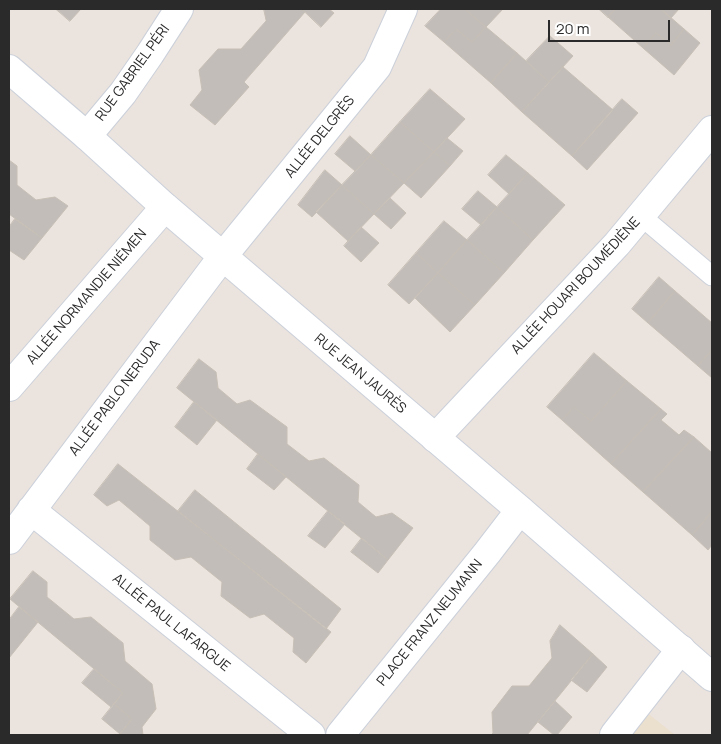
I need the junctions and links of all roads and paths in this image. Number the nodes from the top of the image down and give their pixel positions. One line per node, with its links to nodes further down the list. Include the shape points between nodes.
1 (179, 9): 5 (street, RUE GABRIEL PÉRI, via 123,93)
2 (403, 9): 8 (street, ALLÉE DELGRÈS, via 377,66)
3 (9, 69): 5 (street, RUE JEAN JAURÈS)
4 (712, 130): 7 (street, ALLÉE HOUARI BOUMÉDIÈNE)
5 (86, 136): 6 (street, RUE JEAN JAURÈS)
6 (165, 207): 8 (street, RUE JEAN JAURÈS); 10 (street, ALLÉE NORMANDIE NIÉMEN)
7 (641, 216): 9 (lane); 11 (street, ALLÉE HOUARI BOUMÉDIÈNE)
8 (223, 256): 11 (street, RUE JEAN JAURÈS); 12 (street, ALLÉE PABLO NERUDA)
9 (712, 276)
10 (9, 387)
11 (435, 438): 13 (street, RUE JEAN JAURÈS)
12 (31, 510): 14 (street, ALLÉE PABLO NERUDA); 17 (street, ALLÉE PAUL LAFARGUE)
13 (520, 510): 15 (street, RUE JEAN JAURÈS); 18 (street, PLACE FRANZ NEUMANN)
14 (9, 540)
15 (681, 649): 16 (street, RUE JEAN JAURÈS); 19 (street)
16 (712, 677)
17 (312, 735)
18 (340, 735)
19 (614, 735)

